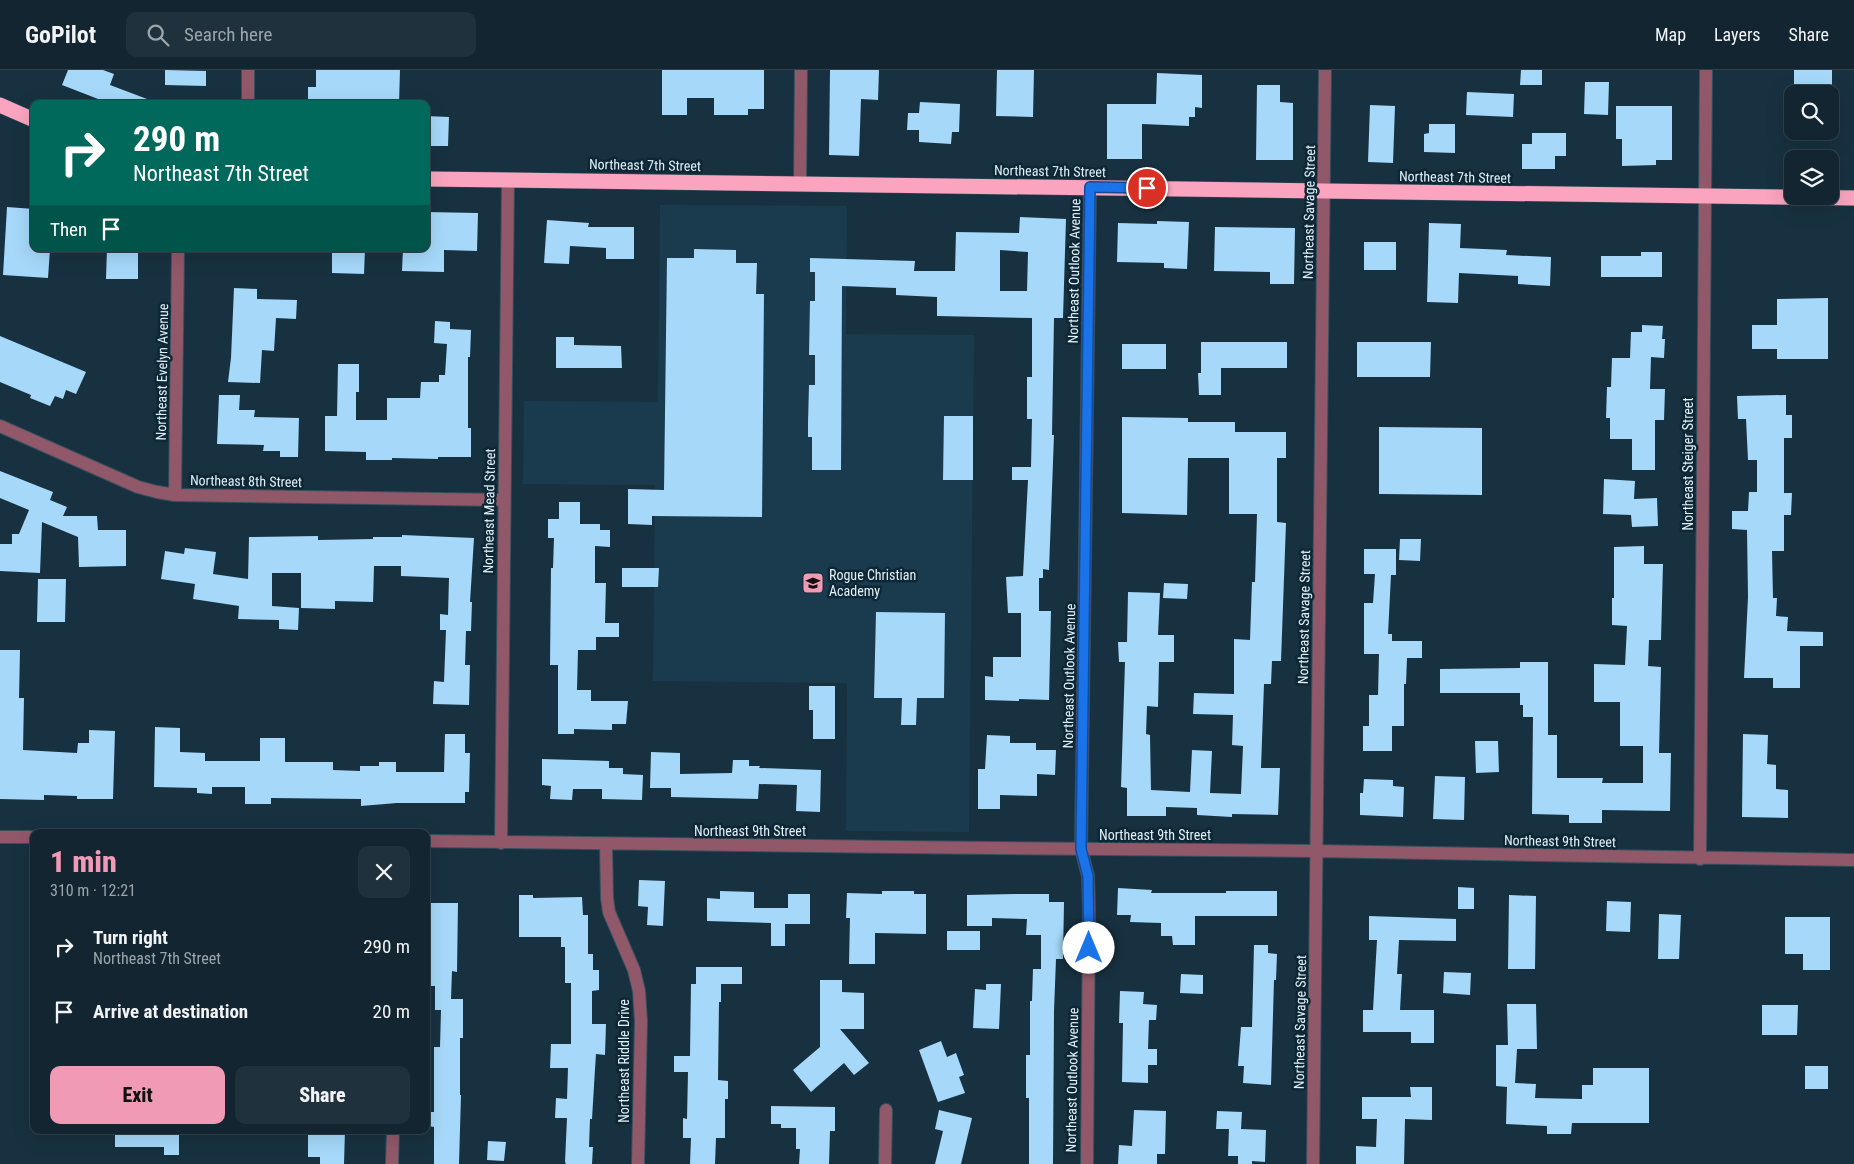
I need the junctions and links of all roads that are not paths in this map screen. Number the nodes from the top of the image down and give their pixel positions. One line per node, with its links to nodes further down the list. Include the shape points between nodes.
1 (248, 70): 5 (street)
2 (802, 70): 10 (street)
3 (1325, 70): 12 (street, Northeast Savage Street)
4 (1706, 70): 13 (street, Northeast Steiger Street)
5 (248, 100)
6 (0, 105): 7 (highway)
7 (30, 118)
8 (430, 179): 9 (highway, Northeast 7th Street)
9 (508, 179): 10 (highway, Northeast 7th Street); 18 (street, Northeast Mead Street)
10 (800, 183): 11 (highway, Northeast 7th Street)
11 (1090, 187): 12 (highway, Northeast 7th Street); 24 (street, Northeast Outlook Avenue)
12 (1324, 192): 13 (highway, Northeast 7th Street); 25 (street, Northeast Savage Street)
13 (1705, 196): 14 (highway, Northeast 7th Street); 26 (street, Northeast Steiger Street)
14 (1854, 198)
15 (178, 252): 17 (street, Northeast Evelyn Avenue)
16 (0, 426): 17 (street, Northeast 8th Street, via 138,487)
17 (175, 495): 18 (street, Northeast 8th Street)
18 (504, 500): 22 (street, Northeast Mead Street)
19 (0, 837): 20 (street)
20 (30, 837)
21 (430, 842): 22 (street, Northeast 9th Street)
22 (500, 843): 23 (street, Northeast 9th Street)
23 (606, 845): 24 (street, Northeast 9th Street); 31 (street, Northeast Riddle Drive, via 609,912 639,990)
24 (1081, 849): 25 (street, Northeast 9th Street); 33 (street, Northeast Outlook Avenue, via 1088,876 1089,909)
25 (1316, 851): 26 (street, Northeast 9th Street); 34 (street, Northeast Savage Street)
26 (1700, 859): 27 (street, Northeast 9th Street)
27 (1854, 860)
28 (886, 1110): 32 (street)
29 (393, 1134): 30 (street)
30 (392, 1164)
31 (638, 1164)
32 (885, 1164)
33 (1087, 1164)
34 (1313, 1164)

